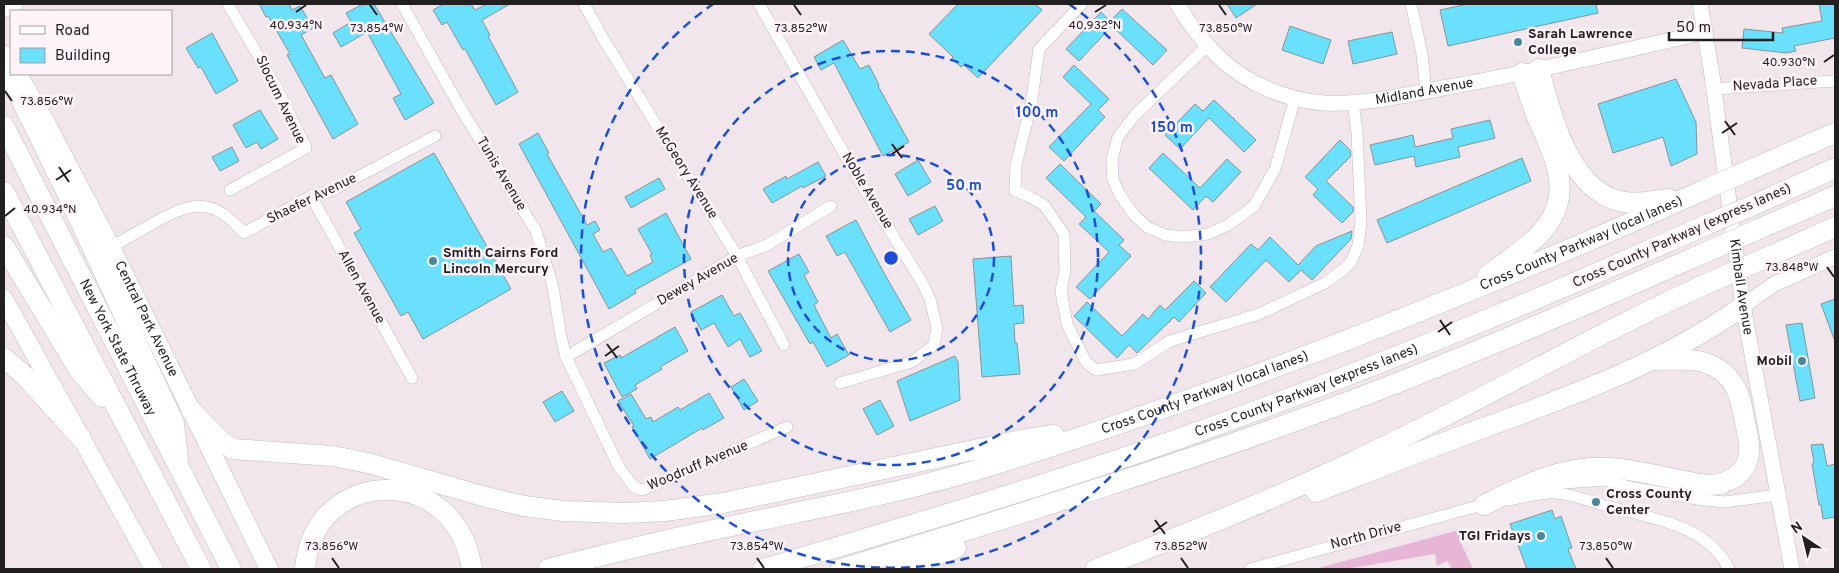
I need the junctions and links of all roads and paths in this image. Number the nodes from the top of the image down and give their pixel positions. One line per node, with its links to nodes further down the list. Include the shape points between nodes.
1 (15, 4): 10 (street)
2 (228, 4): 27 (street, Slocum Avenue, via 278,90 306,148)
3 (402, 4): 42 (street, Tunis Avenue, via 536,232 553,287)
4 (584, 4): 36 (street, McGeory Avenue)
5 (759, 4): 46 (street, Noble Avenue, via 862,185 923,284 938,328 934,345 912,362)
6 (1082, 4): 22 (street, via 1039,49 1031,105 1016,165 1015,191 1044,205 1064,234 1065,270 1061,291 1067,324 1086,362 1096,370 1134,364 1170,342 1259,314 1325,283 1343,270 1358,246 1361,222)
7 (1177, 4): 12 (street, Midland Avenue)
8 (1411, 4): 20 (street)
9 (1700, 4): 11 (street, Kimball Avenue)
10 (4, 10)
11 (1705, 32): 16 (street, Midland Avenue); 19 (street, Kimball Avenue)
12 (1207, 46): 21 (street, Midland Avenue, via 1254,82); 21 (street, via 1135,114 1118,137 1112,159 1113,180 1134,215 1147,227 1165,235 1182,237 1208,234 1228,225 1254,206 1275,169)
13 (4, 50): 15 (main road)
14 (4, 56): 53 (highway, via 9,76 174,424)
15 (10, 62)
16 (1531, 71): 20 (street, Midland Avenue); 29 (highway, via 1567,152 1581,173 1602,194 1625,202 1644,202); 38 (highway, via 1530,100 1556,159 1560,178 1559,198 1551,218 1537,237)
17 (18, 75): 35 (main road, Central Park Avenue)
18 (1835, 80): 19 (street, Nevada Place)
19 (1714, 88): 40 (street, Kimball Avenue)
20 (1426, 91): 22 (street, Midland Avenue)
21 (1295, 98): 22 (street, Midland Avenue, via 1325,103)
22 (1353, 102)
23 (4, 126): 53 (highway, New York State Thruway)
24 (1835, 133): 29 (highway, Cross County Parkway (local lanes), bridge)
25 (435, 136): 30 (street, Shaefer Avenue, via 330,191)
26 (1835, 168): 64 (highway, Cross County Parkway (express lanes), bridge, via 1541,297 1297,396 1034,487)
27 (230, 190)
28 (4, 192): 48 (highway, New York State Thruway)
29 (1696, 194): 38 (highway, Cross County Parkway (local lanes))
30 (310, 196): 35 (street, Shaefer Avenue, via 244,232 217,210 203,206 188,207); 45 (street, Allen Avenue)
31 (1835, 196): 52 (highway, Cross County Parkway (express lanes), bridge, via 1424,372)
32 (831, 206): 36 (street, Dewey Avenue, via 767,245)
33 (1835, 227): 56 (highway, bridge, via 1609,331 1355,460)
34 (4, 246): 48 (highway, via 79,370)
35 (111, 247): 47 (main road, Central Park Avenue)
36 (737, 256): 41 (street, McGeory Avenue); 42 (street, Dewey Avenue)
37 (1835, 257): 40 (street, via 1774,284)
38 (1467, 292): 49 (highway, Cross County Parkway (local lanes), via 1227,386)
39 (4, 299): 51 (main road)
40 (1743, 306): 44 (highway); 54 (street, Kimball Avenue)
41 (784, 346)
42 (566, 357): 50 (street, Woodruff Avenue, via 619,467 634,488 642,490)
43 (4, 358): 51 (highway, via 25,376)
44 (1652, 360): 55 (highway, via 1706,363 1732,381 1739,394 1750,452 1738,475 1723,483 1708,485 1611,468 1578,470 1539,479); 56 (highway, via 1569,397 1301,498)
45 (412, 378)
46 (840, 383)
47 (191, 410): 49 (highway, via 232,448 333,456 524,506 617,513 665,511 723,503 1021,440); 60 (main road, Central Park Avenue)
48 (123, 421): 58 (highway, New York State Thruway)
49 (1112, 426): 63 (highway, Cross County Parkway (local lanes), via 919,486)
50 (787, 428)
51 (81, 438): 57 (main road)
52 (1163, 468): 65 (highway, Cross County Parkway (express lanes)); 66 (highway)
53 (179, 471): 59 (highway, New York State Thruway)
54 (1778, 495): 55 (street, North Drive, via 1714,502 1596,480 1542,486); 70 (street, Kimball Avenue)
55 (1484, 505): 68 (street, North Drive); 69 (street, North Drive, via 1542,493 1574,496 1638,513 1691,532 1711,546)
56 (1200, 528): 67 (highway)
57 (154, 569)
58 (201, 569)
59 (230, 569)
60 (269, 569)
61 (305, 569): 62 (highway, via 312,538 326,517 352,498 382,490 415,495 443,511 462,536)
62 (472, 569)
63 (548, 569)
64 (763, 569)
65 (841, 569)
66 (897, 569)
67 (1096, 569)
68 (1250, 569)
69 (1728, 569)
70 (1792, 569)

